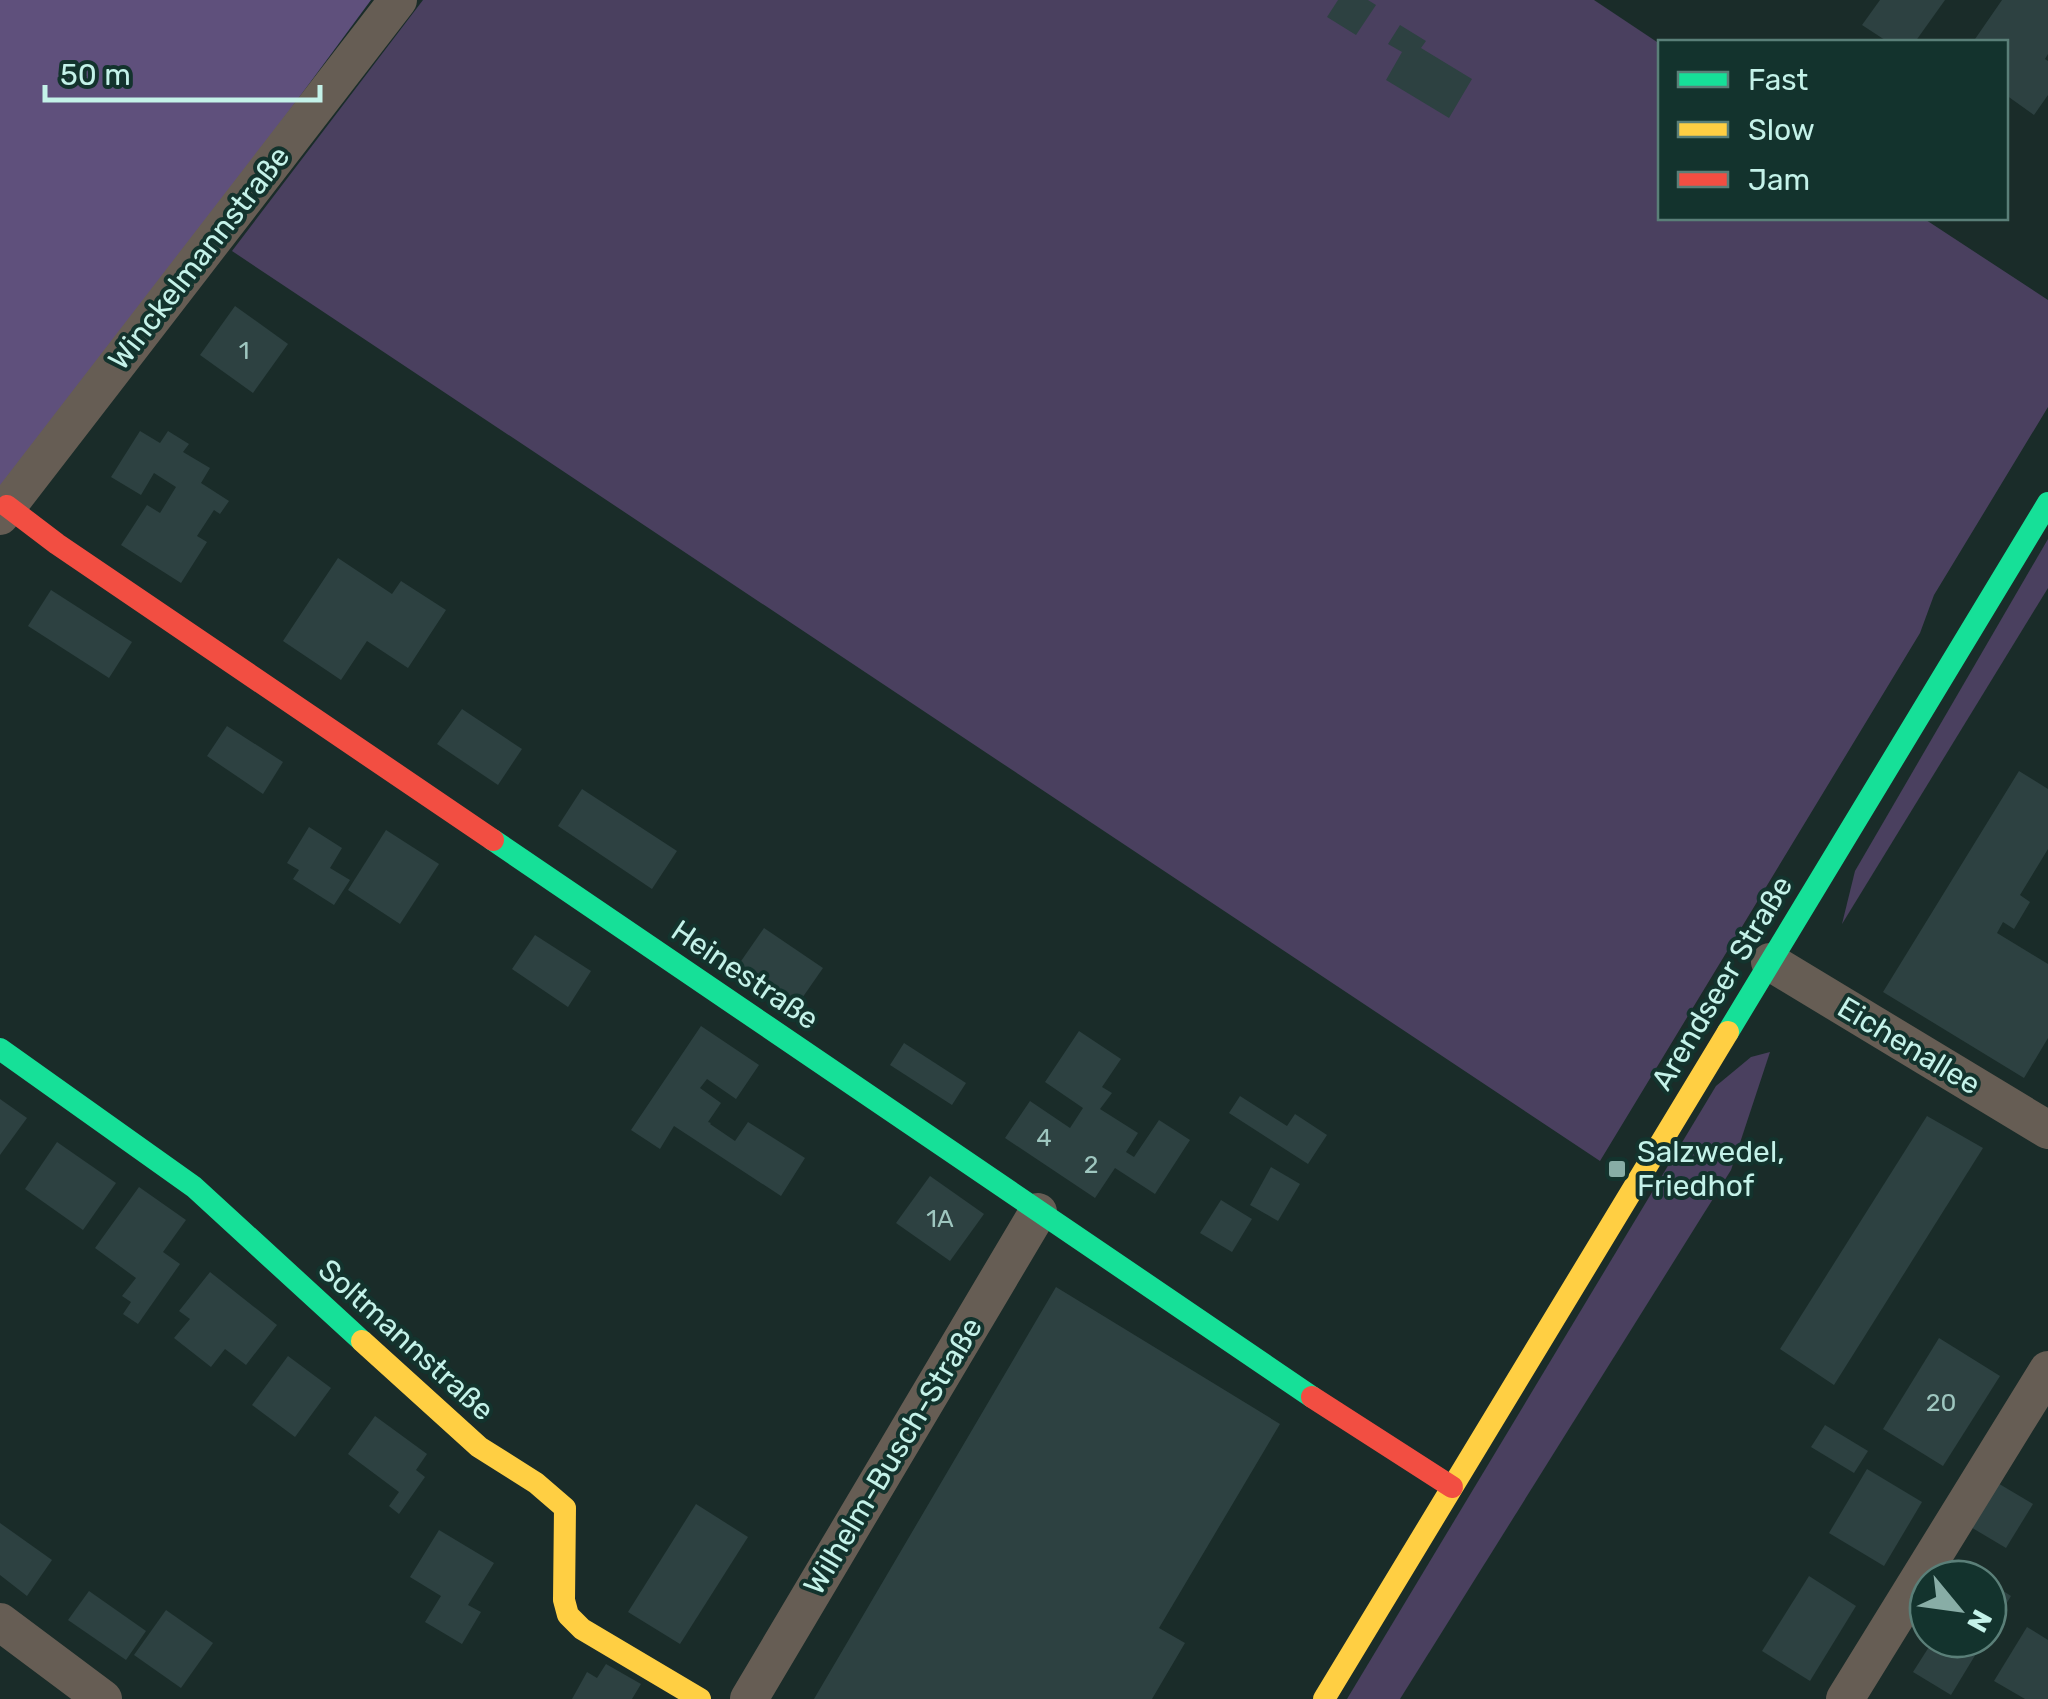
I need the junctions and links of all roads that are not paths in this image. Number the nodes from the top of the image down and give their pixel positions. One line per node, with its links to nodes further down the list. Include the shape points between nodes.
1 (398, 0): 3 (street, Winckelmannstraße)
2 (2048, 503): 4 (street, Arendseer Straße)
3 (4, 511): 7 (street, Heinestraße)
4 (1770, 962): 6 (street, Eichenallee); 9 (street, Arendseer Straße)
5 (0, 1049): 12 (street, Soltmannstraße, via 194,1187 479,1447 555,1495 564,1508 568,1615)
6 (2048, 1130)
7 (1038, 1212): 9 (street, Heinestraße); 13 (street, Wilhelm-Busch-Straße)
8 (2048, 1370): 15 (street)
9 (1452, 1487): 14 (street, Arendseer Straße)
10 (0, 1622): 11 (street)
11 (103, 1699)
12 (700, 1699)
13 (749, 1699)
14 (1324, 1699)
15 (1846, 1699)

